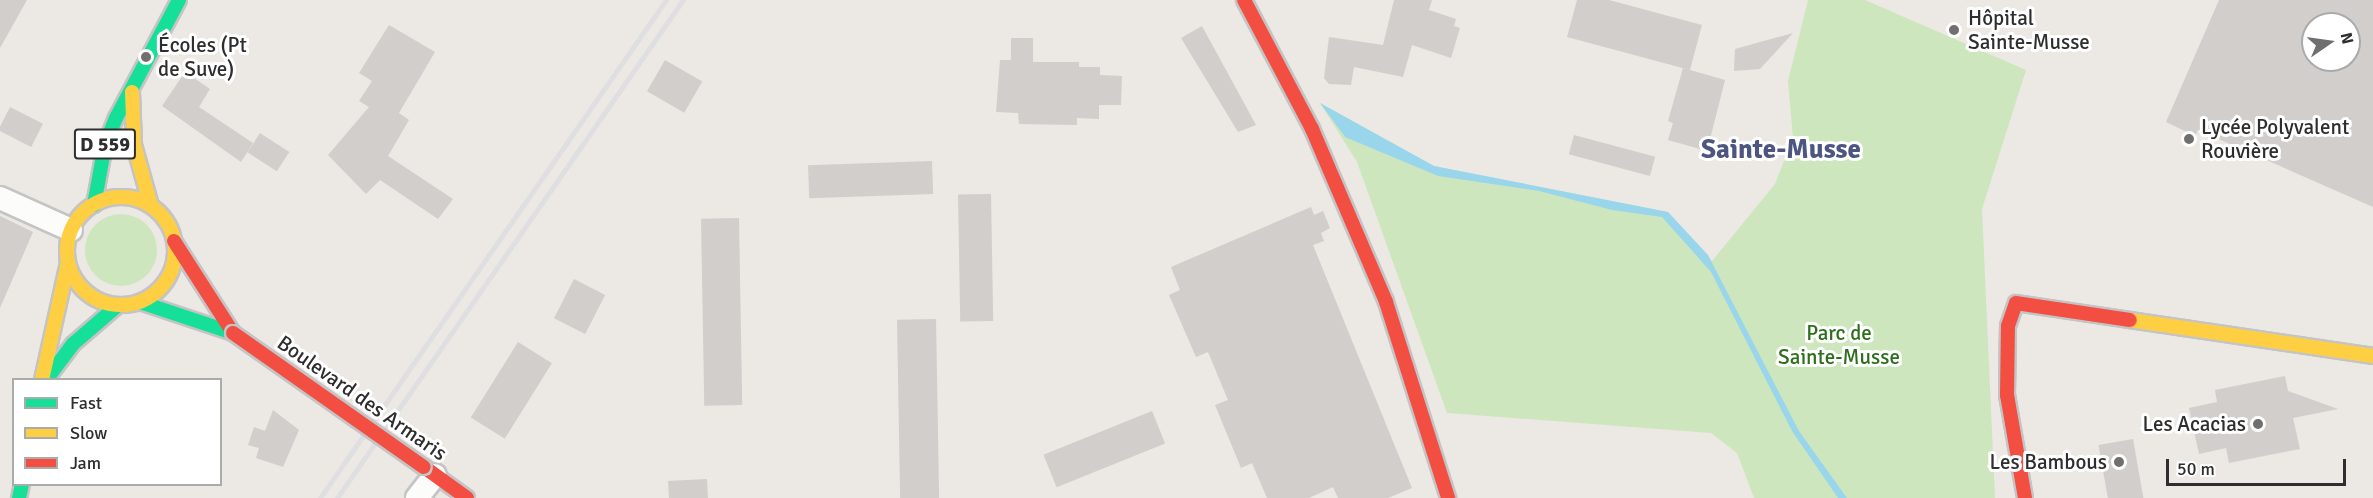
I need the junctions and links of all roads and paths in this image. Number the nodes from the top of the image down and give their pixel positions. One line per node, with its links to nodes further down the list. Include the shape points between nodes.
1 (179, 0): 3 (main road, D 559)
2 (1244, 0): 19 (main road, via 1312,129 1386,302)
3 (132, 90): 5 (main road, D 559, via 105,145); 6 (main road, D 559, via 134,144)
4 (0, 198): 7 (street)
5 (94, 205): 6 (main road, via 123,197); 7 (main road)
6 (151, 206): 8 (main road, via 162,216)
7 (71, 230): 9 (main road)
8 (174, 241): 10 (main road, via 169,278); 12 (main road, Boulevard des Armaris)
9 (68, 263): 11 (main road, via 85,292); 14 (main road)
10 (140, 303): 11 (main road); 12 (main road, Boulevard des Armaris)
11 (117, 306): 15 (main road, via 73,344)
12 (233, 333): 16 (main road, Boulevard des Armaris, bridge)
13 (2373, 356): 20 (main road, via 2016,303 2008,327 2007,395)
14 (44, 378)
15 (46, 378)
16 (430, 471): 17 (street); 18 (main road, Boulevard des Armaris)
17 (417, 498)
18 (467, 498)
19 (1448, 498)
20 (2025, 498)

